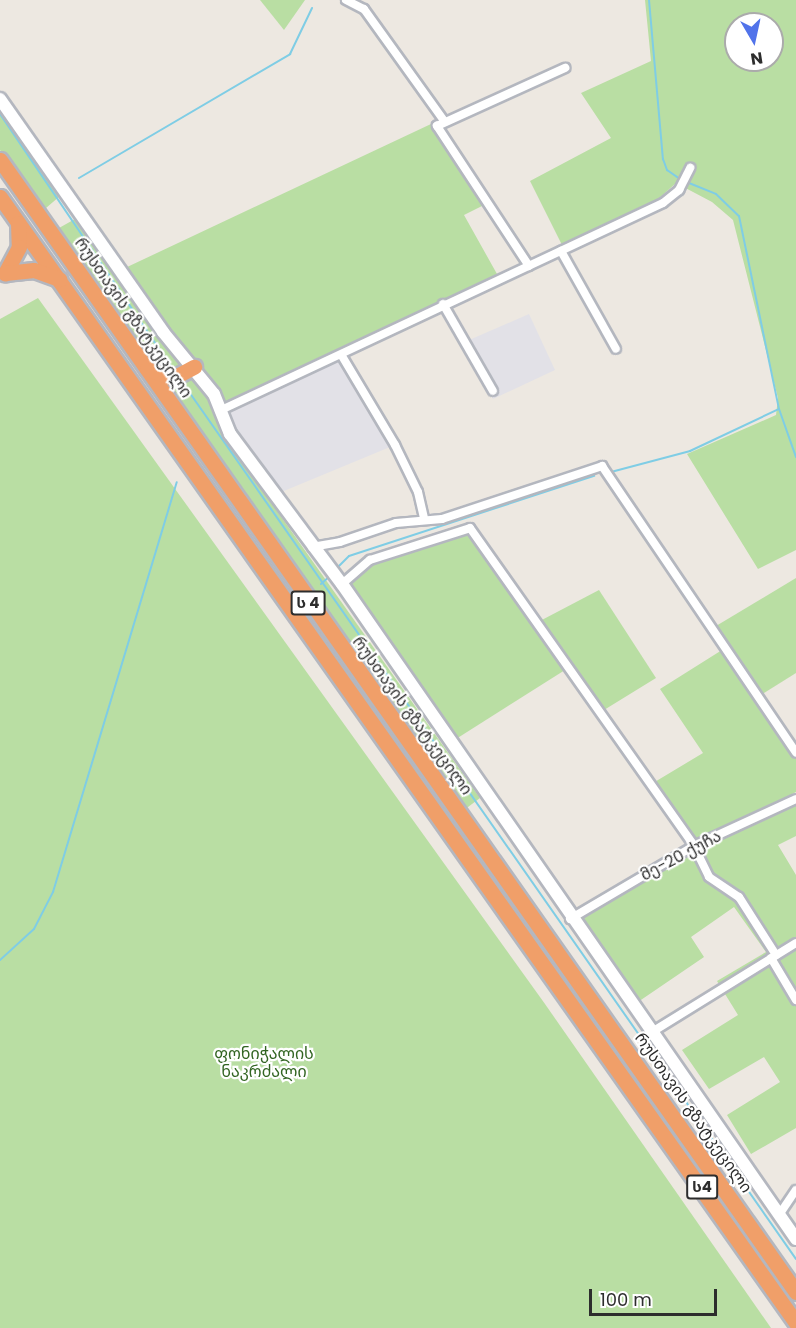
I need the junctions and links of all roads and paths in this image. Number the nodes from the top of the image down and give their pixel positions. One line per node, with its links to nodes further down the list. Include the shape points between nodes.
1 (346, 0): 4 (street, via 364,9)
2 (565, 68): 4 (street)
3 (0, 99): 17 (street, via 156,323)
4 (445, 122): 10 (street, via 437,126)
5 (0, 160): 16 (highway, რუსთავის გზატკეცილი / ს 4)
6 (690, 168): 9 (street, via 678,190 663,203)
7 (0, 197): 8 (highway, რუსთავის გზატკეცილი / ს 4)
8 (18, 223): 11 (highway, via 19,247); 12 (highway, რუსთავის გზატკეცილი / ს 4)
9 (561, 251): 10 (street); 14 (street)
10 (529, 266): 13 (street)
11 (2, 274): 12 (highway, via 34,270)
12 (59, 279): 33 (highway, რუსთავის გზატკეცილი / ს 4)
13 (443, 304): 15 (street); 18 (street)
14 (616, 349)
15 (342, 356): 20 (street); 21 (street, via 395,445 418,492)
16 (147, 369): 17 (highway); 19 (highway, რუსთავის გზატკეცილი / ს 4)
17 (185, 372): 19 (highway); 20 (street, via 214,394)
18 (494, 391)
19 (172, 405): 32 (highway, რუსთავის გზატკეცილი / ს 4)
20 (219, 411): 22 (street, via 230,434)
21 (424, 518): 22 (street); 24 (street, via 442,519 603,466)
22 (312, 547): 23 (street)
23 (339, 581): 26 (street, via 370,560 470,528); 27 (street)
24 (796, 752)
25 (796, 799): 26 (street, მე-20 ქუჩა)
26 (694, 846): 27 (street, მე-20 ქუჩა); 29 (street, via 709,877 739,897)
27 (570, 919): 31 (street)
28 (796, 943): 29 (street)
29 (773, 956): 30 (street); 31 (street)
30 (796, 1000)
31 (651, 1032): 35 (street)
32 (622, 1041): 37 (highway, რუსთავის გზატკეცილი / ს4)
33 (608, 1051): 38 (highway, რუსთავის გზატკეცილი / ს4)
34 (796, 1190): 35 (street)
35 (779, 1215): 36 (street)
36 (796, 1239)
37 (796, 1292)
38 (796, 1323)

